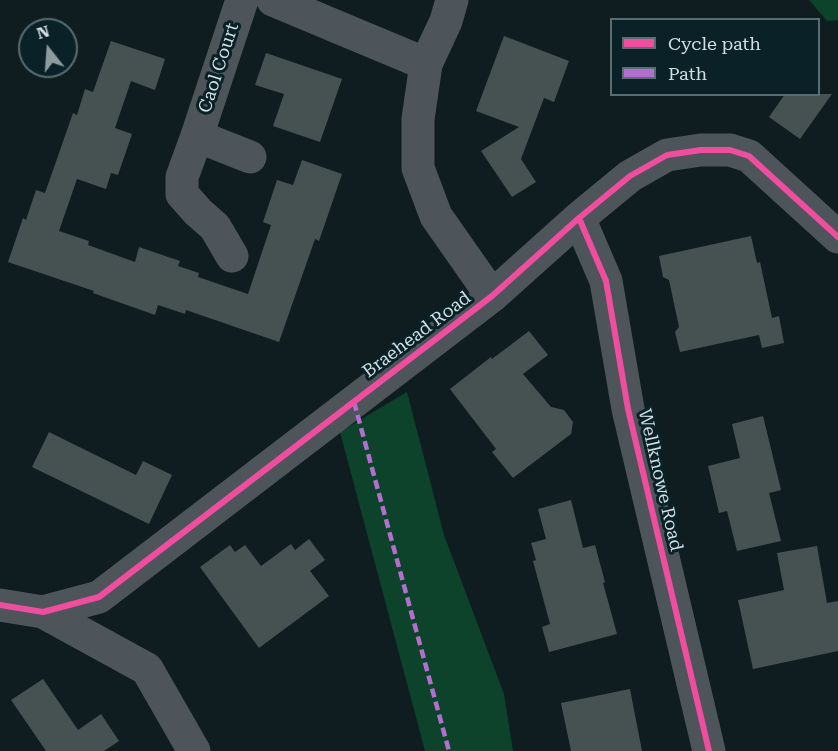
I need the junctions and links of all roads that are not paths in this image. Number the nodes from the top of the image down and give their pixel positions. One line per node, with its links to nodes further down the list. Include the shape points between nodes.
1 (242, 0): 5 (street, Caol Court)
2 (273, 0): 4 (street)
3 (452, 0): 4 (street)
4 (426, 64): 10 (street, via 418,119 418,168 436,216)
5 (197, 136): 6 (street, Caol Court); 9 (street, Caol Court, via 182,177 182,194 215,227)
6 (250, 157)
7 (579, 218): 8 (street, Braehead Road, via 630,176 667,155 730,150 749,156); 10 (street, Braehead Road); 14 (street, Wellknowe Road, via 606,281 641,409)
8 (838, 237)
9 (232, 256)
10 (492, 296): 12 (street, Braehead Road, via 99,597)
11 (0, 605): 12 (street, Braehead Road)
12 (43, 612): 13 (street, via 147,669)
13 (194, 751)
14 (709, 751)

